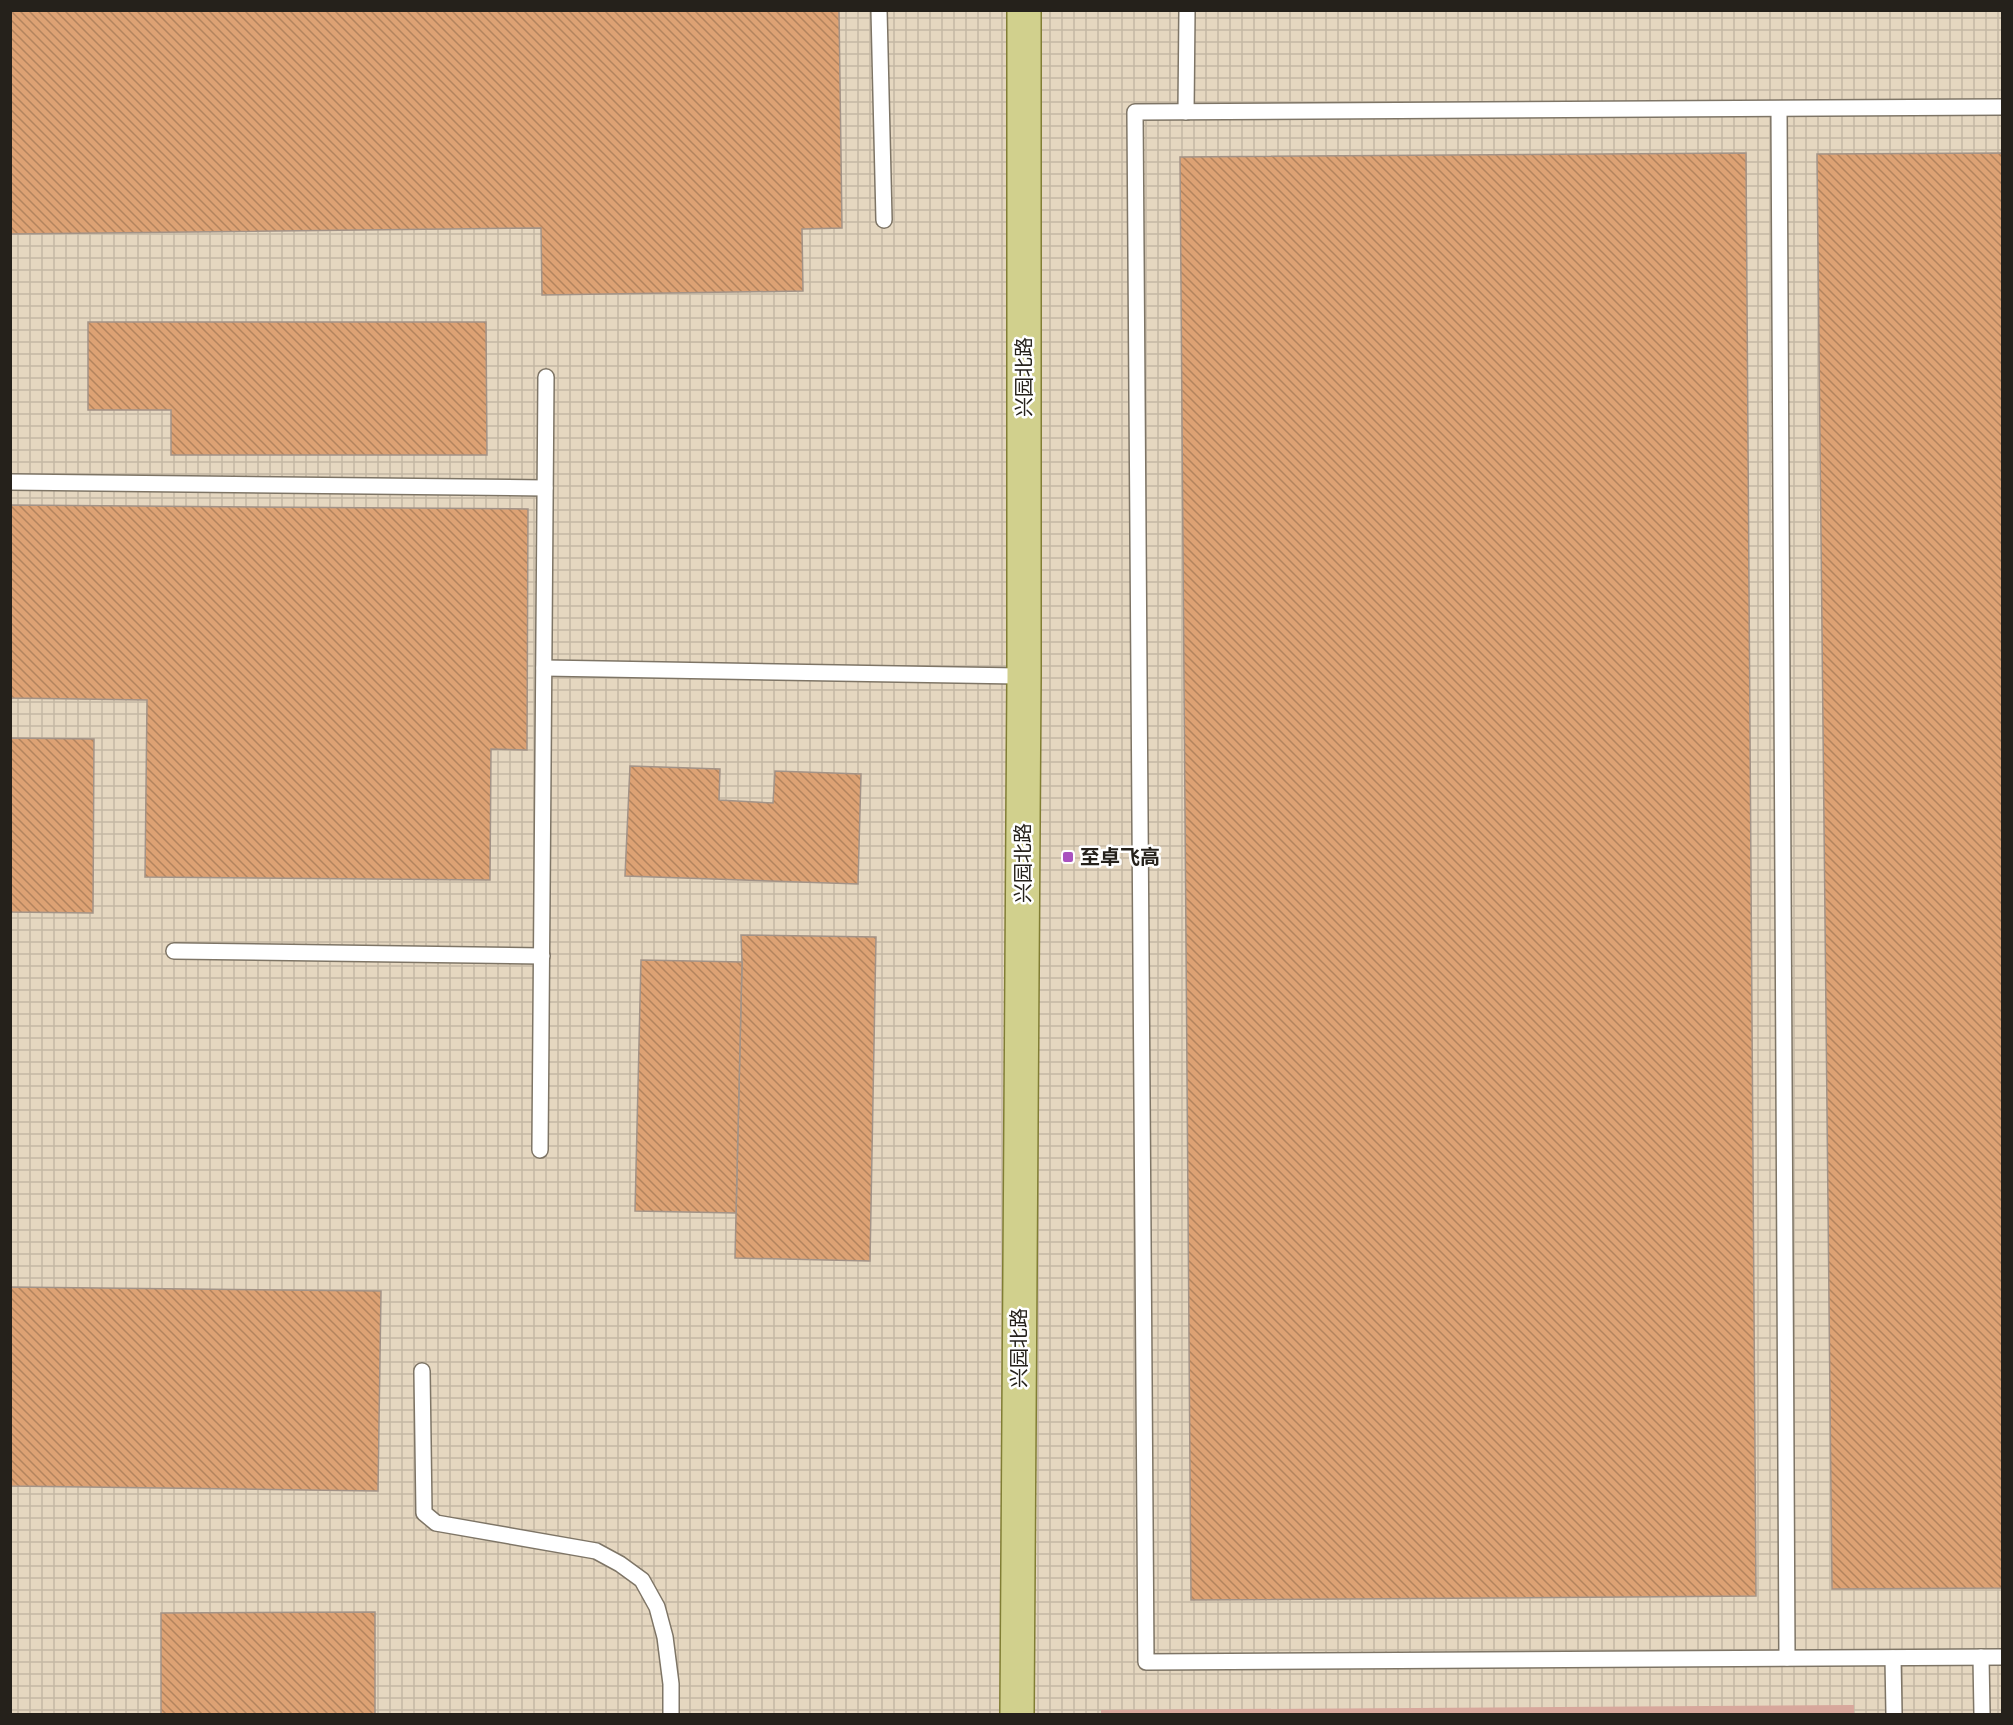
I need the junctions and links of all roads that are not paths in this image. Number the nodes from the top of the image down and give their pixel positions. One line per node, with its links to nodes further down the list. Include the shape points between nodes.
1 (879, 10): 7 (lane)
2 (1024, 10): 12 (main road, 兴园北路)
3 (1187, 10): 6 (lane)
4 (2002, 107): 5 (lane)
5 (1779, 109): 6 (lane); 19 (lane)
6 (1186, 112): 19 (lane, via 1135,112 1146,1662)
7 (884, 220)
8 (546, 377): 10 (lane)
9 (10, 482): 10 (lane)
10 (545, 488): 11 (lane)
11 (544, 668): 12 (lane); 14 (lane)
12 (1024, 676): 22 (main road, 兴园北路)
13 (174, 951): 14 (lane)
14 (542, 956): 15 (lane)
15 (540, 1150)
16 (422, 1371): 21 (lane, via 424,1513 436,1522 596,1551 642,1580 657,1607 665,1637)
17 (1982, 1657): 18 (lane); 20 (lane); 24 (lane)
18 (2002, 1657)
19 (1787, 1658): 20 (lane)
20 (1893, 1658): 23 (lane)
21 (672, 1714)
22 (1017, 1714)
23 (1894, 1714)
24 (1982, 1714)

